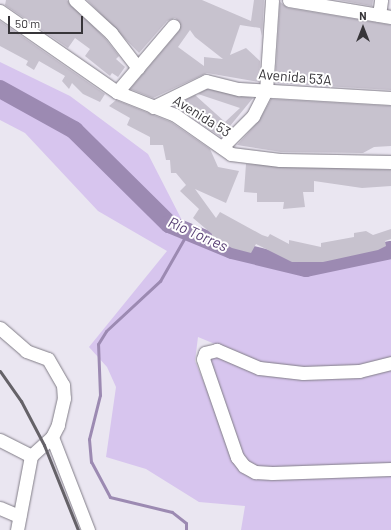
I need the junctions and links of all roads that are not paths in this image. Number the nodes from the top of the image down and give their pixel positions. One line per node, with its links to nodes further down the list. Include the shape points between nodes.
1 (75, 0): 8 (street, via 111,33)
2 (272, 0): 9 (street)
3 (289, 0): 6 (street)
4 (381, 0): 6 (street)
5 (0, 11): 10 (street, Avenida 53)
6 (385, 16)
7 (173, 26): 8 (street)
8 (138, 68): 10 (street)
9 (266, 91): 11 (street, Avenida 53A); 12 (street, Avenida 53A, via 206,81); 13 (street, via 253,116)
10 (117, 92): 12 (street, Avenida 53)
11 (391, 98)
12 (153, 106): 13 (street, Avenida 53, via 175,115)
13 (222, 147): 14 (street, Avenida 53, via 252,158)
14 (391, 162)
15 (0, 328): 17 (street, via 26,351 48,360 63,385 62,413)
16 (391, 363): 20 (street, via 360,371 303,372 259,368 216,350 205,352 203,359 237,457 244,466 255,472)
17 (52, 437): 19 (street); 24 (street)
18 (0, 440): 19 (street)
19 (31, 456): 22 (street)
20 (391, 469)
21 (0, 508): 22 (street)
22 (19, 516): 23 (street)
23 (17, 530)
24 (88, 530)

